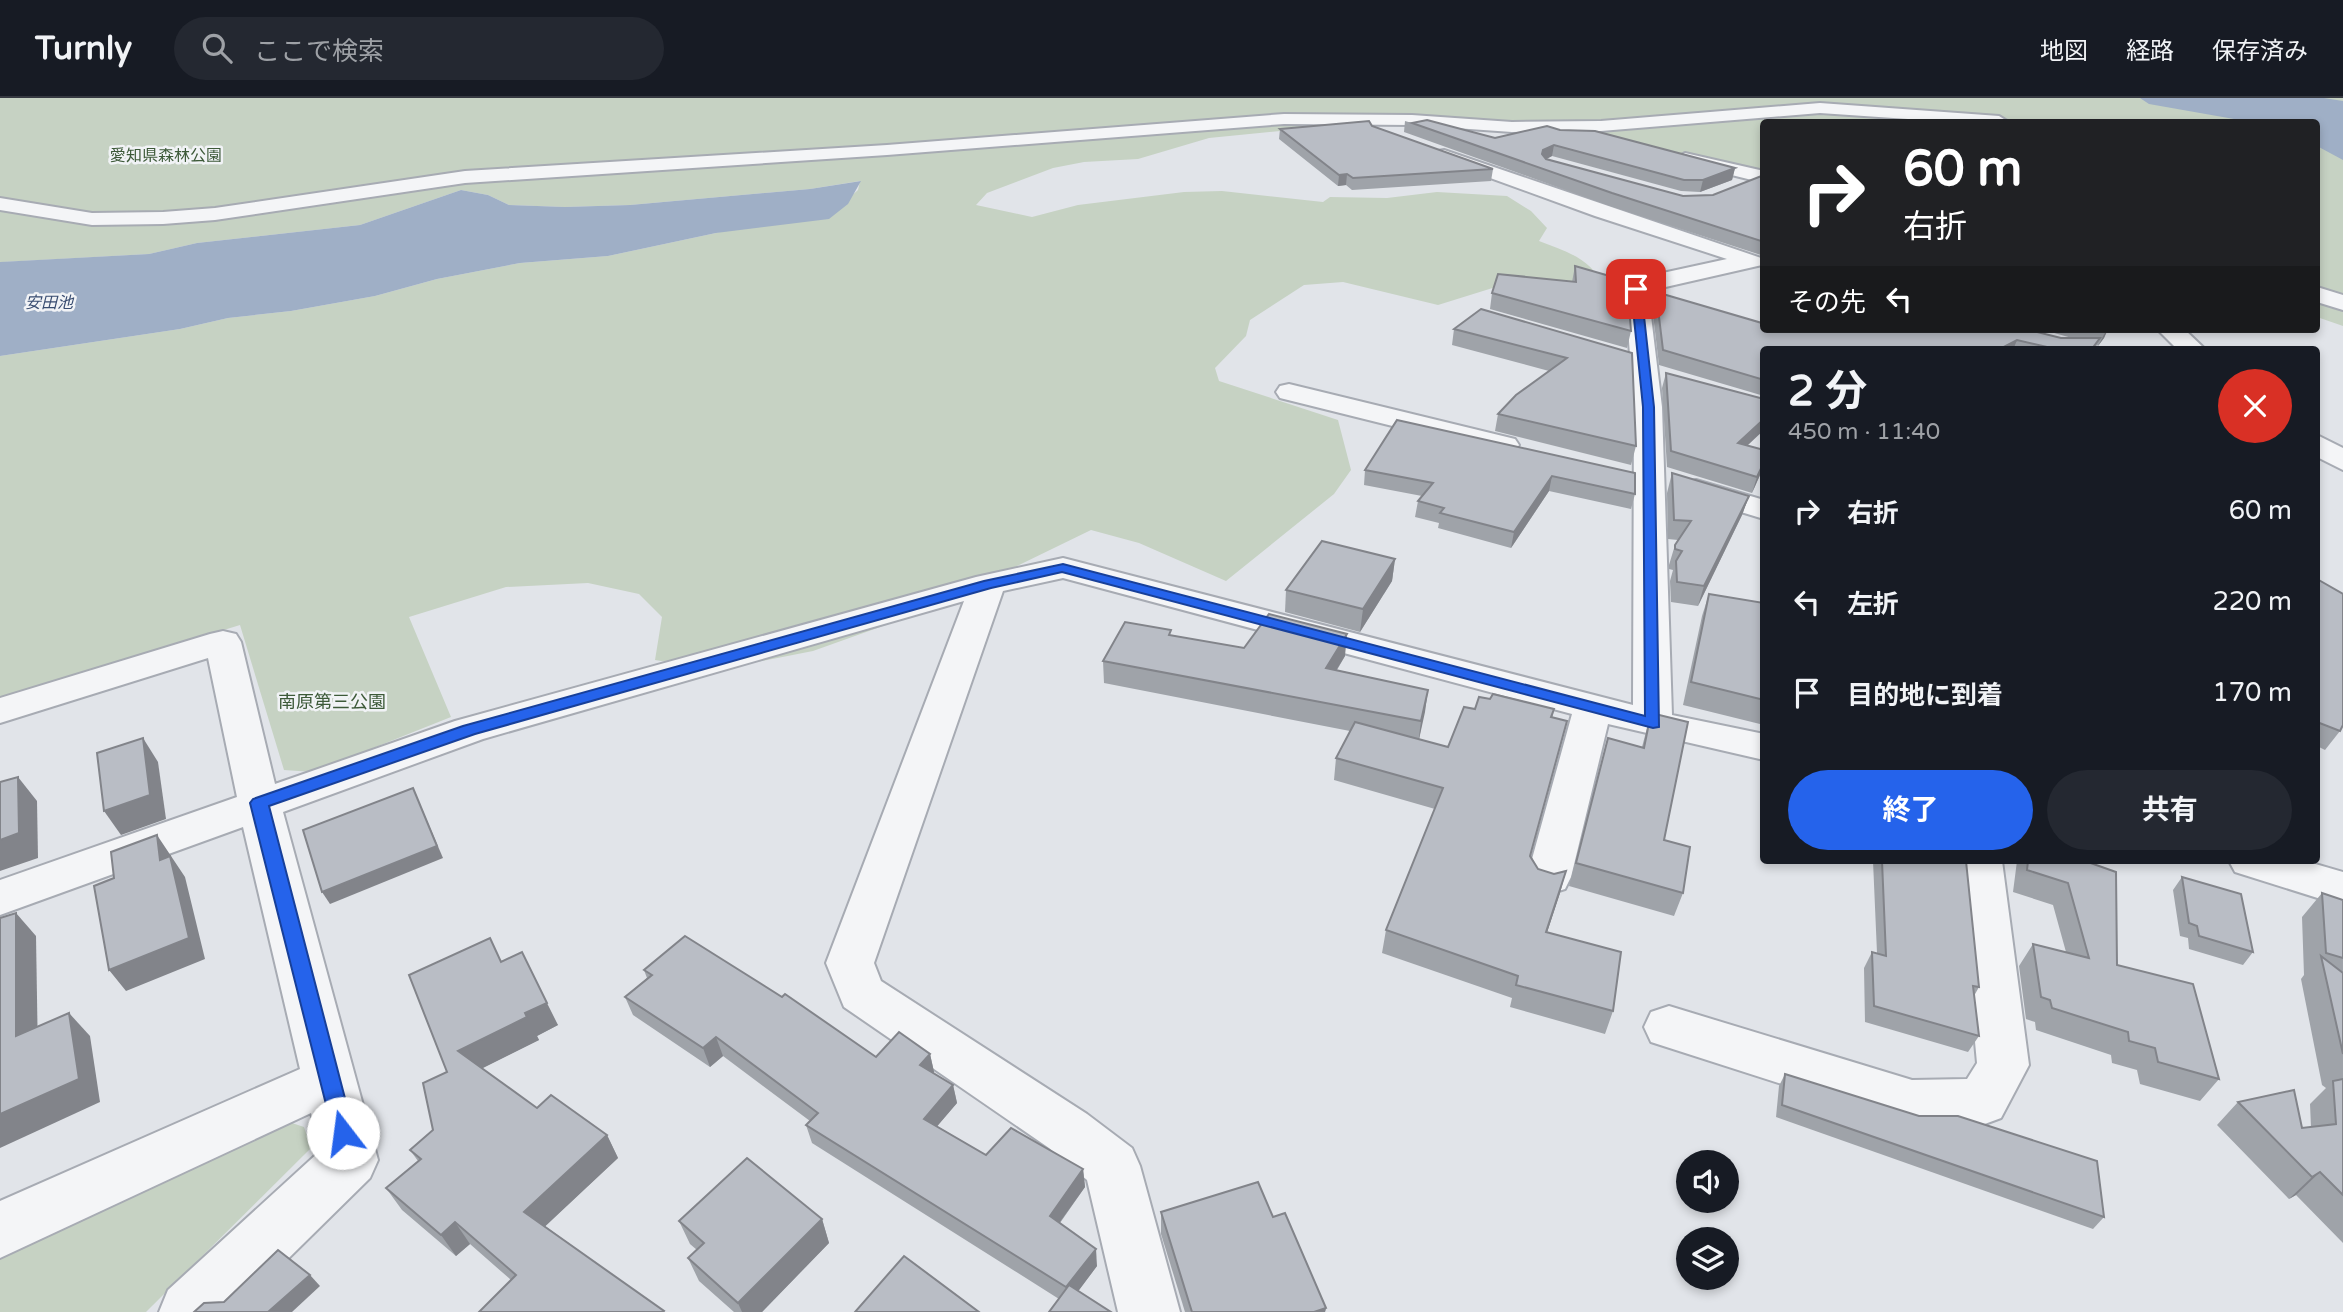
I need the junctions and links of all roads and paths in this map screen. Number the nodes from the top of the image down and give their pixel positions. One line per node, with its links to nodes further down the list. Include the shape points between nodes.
1 (1987, 106): 3 (street)
2 (1956, 119): 4 (street, via 1796,108 1601,126)
3 (1998, 119)
4 (1513, 129): 5 (street, via 1378,130); 6 (street); 12 (street, via 1412,120 1230,122 465,177 215,214 130,220 58,215)
5 (1404, 140)
6 (1623, 141)
7 (1430, 150): 13 (street)
8 (1671, 155): 9 (street)
9 (1760, 176)
10 (1760, 178): 11 (street)
11 (1726, 191)
12 (0, 204)
13 (1759, 262): 22 (street, via 1636,289 1644,368)
14 (2320, 295): 15 (street)
15 (2343, 303)
16 (2174, 333): 17 (street)
17 (2188, 346)
18 (1289, 392): 20 (street)
19 (2320, 446): 21 (street)
20 (1530, 452)
21 (2343, 461)
22 (1641, 477): 23 (street); 27 (street)
23 (1760, 509)
24 (989, 584): 25 (street, via 1063,568); 29 (street, via 469,730); 39 (street, via 850,963 861,993 1068,1130 1112,1167)
25 (1593, 707): 27 (street); 32 (street)
26 (0, 711): 29 (street, via 223,642)
27 (1653, 723): 28 (street)
28 (1760, 746)
29 (259, 803): 34 (street); 36 (street)
30 (1980, 864): 35 (street, via 2003,1065 1982,1102 1912,1102)
31 (2261, 864): 33 (street)
32 (1549, 877)
33 (2343, 890)
34 (0, 898)
35 (1669, 1027)
36 (329, 1080): 37 (street); 38 (street, via 350,1160)
37 (0, 1230)
38 (190, 1312)
39 (1149, 1312)

